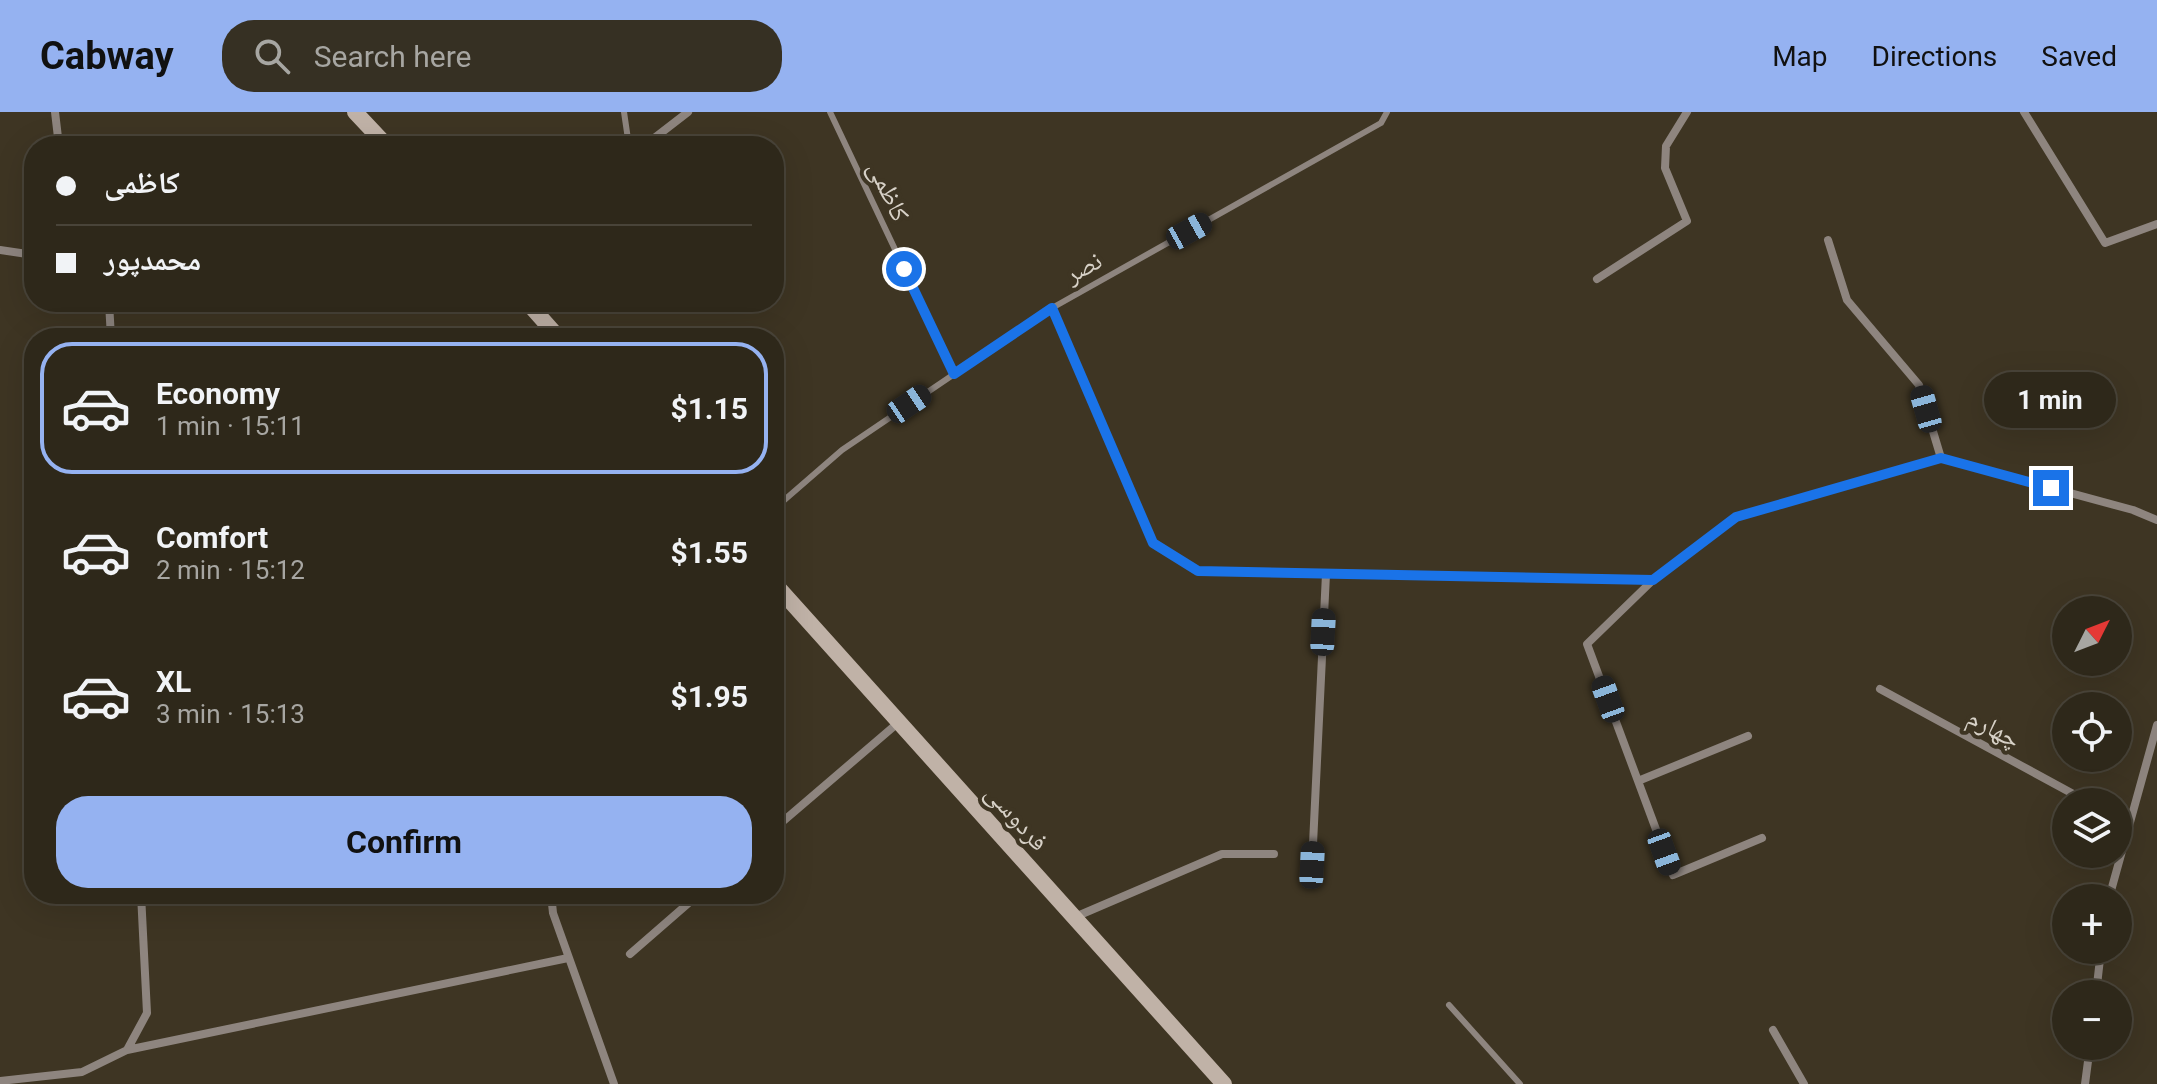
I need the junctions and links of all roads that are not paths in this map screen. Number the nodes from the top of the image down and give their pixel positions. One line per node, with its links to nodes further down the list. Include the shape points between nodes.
1 (55, 112): 9 (street)
2 (355, 112): 10 (main road)
3 (624, 112): 11 (lane)
4 (688, 112): 12 (street)
5 (830, 112): 21 (lane, کاظمی)
6 (1387, 112): 18 (lane, نصر, via 1381,123)
7 (1687, 112): 17 (street, via 1666,146 1665,168 1687,221)
8 (2024, 112): 13 (street, via 2105,243)
9 (58, 136)
10 (378, 136)
11 (628, 136)
12 (657, 136)
13 (2157, 224)
14 (1828, 240): 22 (street, via 1847,300 1919,385)
15 (0, 250): 16 (street)
16 (24, 254)
17 (1597, 279)
18 (1052, 308): 21 (lane, نصر); 25 (street, via 1153,543 1198,571)
19 (536, 312): 20 (main road)
20 (550, 328)
21 (954, 374): 23 (lane, نصر, via 842,450)
22 (1941, 458): 24 (street); 26 (street, via 1736,517)
23 (784, 500)
24 (2157, 520)
25 (1326, 574): 26 (street); 38 (street)
26 (1653, 580): 32 (street, via 1587,644)
27 (784, 596): 29 (main road, فردوسی)
28 (1880, 689): 33 (street, چهارم)
29 (899, 722): 35 (street); 42 (main road, فردوسی)
30 (2157, 725): 34 (street)
31 (1748, 736): 32 (street)
32 (1638, 781): 36 (street, via 1673,875)
33 (2062, 788)
34 (2132, 813)
35 (784, 820)
36 (1762, 838)
37 (1274, 854): 42 (street, via 1222,854)
38 (1312, 865)
39 (142, 904): 47 (street, via 147,1013)
40 (552, 904): 44 (street)
41 (688, 904): 43 (street)
42 (1074, 918): 51 (main road, فردوسی)
43 (630, 954)
44 (568, 958): 47 (street); 50 (street)
45 (1449, 1005): 52 (lane)
46 (1773, 1030): 53 (street)
47 (127, 1050): 49 (street, via 82,1072)
48 (2088, 1060): 54 (street)
49 (0, 1081)
50 (614, 1084)
51 (1224, 1084)
52 (1520, 1084)
53 (1804, 1084)
54 (2085, 1084)

